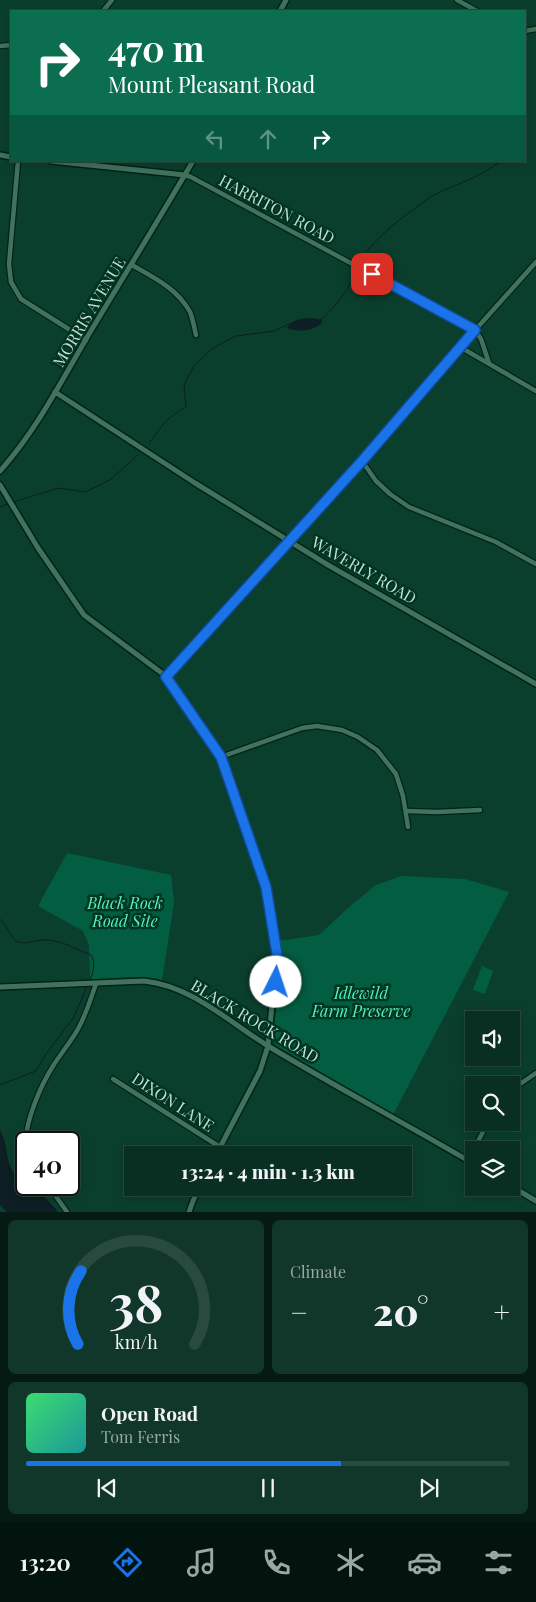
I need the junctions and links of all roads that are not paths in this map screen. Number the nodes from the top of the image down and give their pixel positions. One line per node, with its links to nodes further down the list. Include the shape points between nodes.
1 (112, 0): 3 (street)
2 (456, 0): 4 (street)
3 (104, 10)
4 (475, 10)
5 (18, 162): 13 (street, via 9,264 11,282 21,299)
6 (61, 162): 8 (street, HARRITON ROAD)
7 (192, 162): 8 (street, MORRIS AVENUE)
8 (185, 175): 10 (street, MORRIS AVENUE); 11 (street, HARRITON ROAD)
9 (536, 262): 11 (street)
10 (132, 265): 12 (street, via 174,292 189,310); 13 (street, MORRIS AVENUE)
11 (475, 330): 14 (street); 15 (street, via 481,338)
12 (196, 335)
13 (86, 340): 17 (street, MORRIS AVENUE)
14 (460, 347): 15 (street); 18 (street)
15 (489, 364): 16 (street)
16 (536, 391)
17 (55, 392): 19 (street, MORRIS AVENUE); 21 (street, WAVERLY ROAD, via 181,475)
18 (362, 461): 21 (street); 22 (street, via 383,488 409,507 496,542)
19 (0, 471)
20 (0, 485): 23 (street, via 84,615)
21 (289, 540): 23 (street); 24 (street, WAVERLY ROAD)
22 (536, 564)
23 (166, 677): 25 (street)
24 (536, 684)
25 (221, 757): 27 (street, via 302,728 317,726 342,730 377,750 396,774); 31 (street, via 266,887 273,924 277,954)
26 (480, 810): 27 (street)
27 (407, 811): 28 (street)
28 (408, 827)
29 (91, 984): 30 (street, BLACK ROCK ROAD); 31 (street, BLACK ROCK ROAD, via 156,982 175,988); 35 (street, via 76,1033 52,1068 35,1103)
30 (0, 987)
31 (268, 1046): 37 (street, via 260,1071); 38 (street, BLACK ROCK ROAD)
32 (536, 1073): 34 (street)
33 (113, 1078): 36 (street, DIXON LANE)
34 (520, 1084)
35 (27, 1131)
36 (218, 1146)
37 (221, 1146)
38 (465, 1159)
39 (520, 1191): 42 (street)
40 (56, 1196): 43 (street)
41 (195, 1196): 44 (street)
42 (536, 1201)
43 (67, 1212)
44 (189, 1212)

